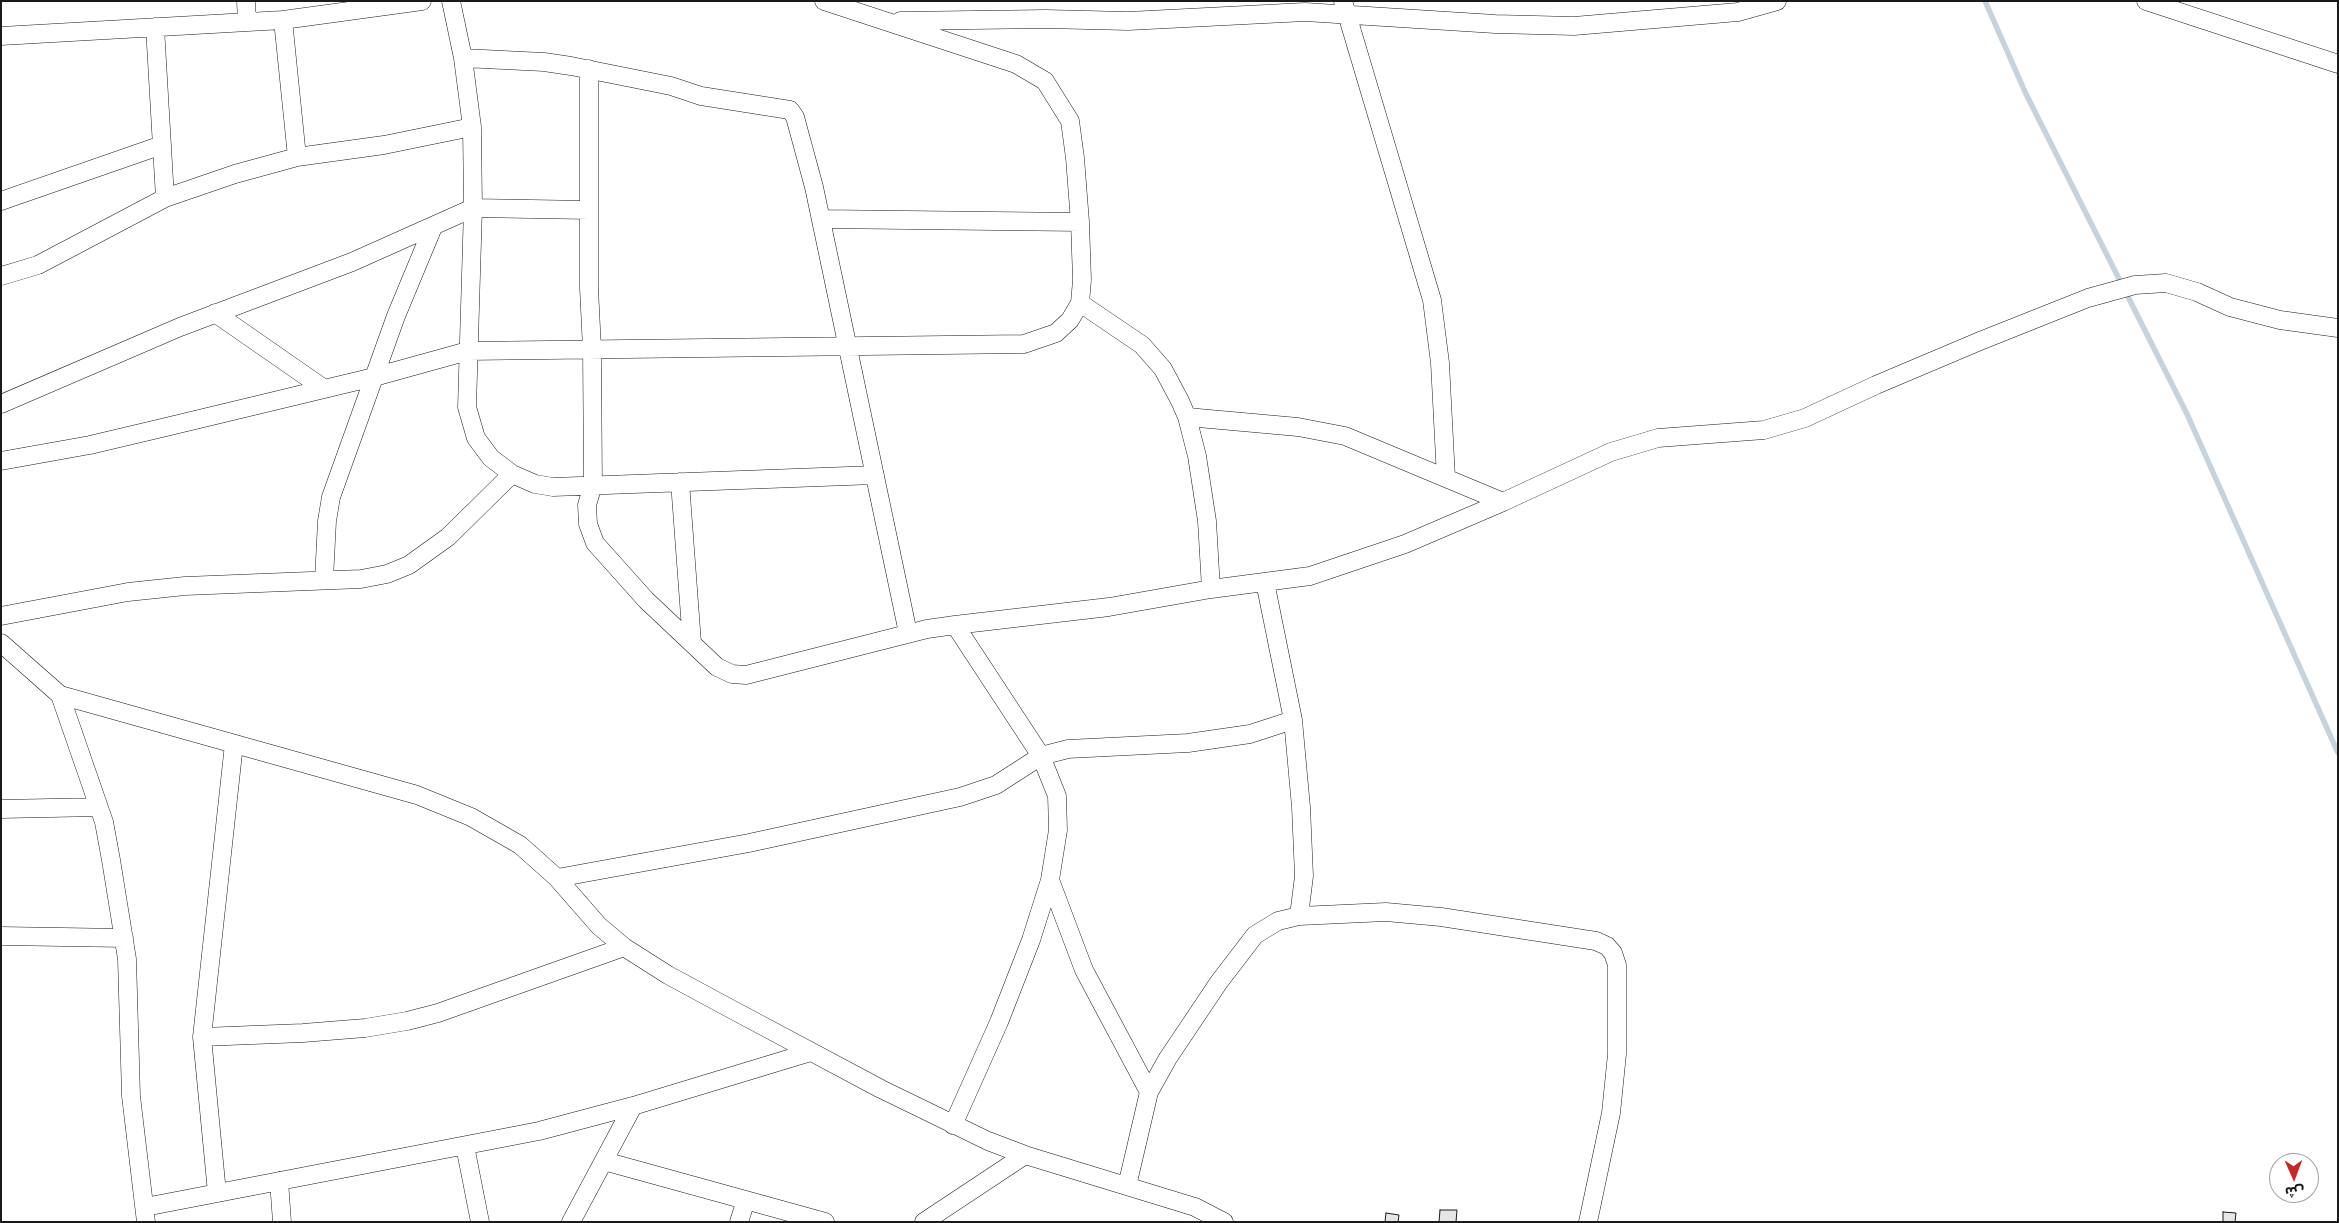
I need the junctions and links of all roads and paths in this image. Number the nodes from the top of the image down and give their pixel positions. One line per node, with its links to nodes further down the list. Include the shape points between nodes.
1 (246, 1): 10 (street)
2 (422, 1): 8 (street)
3 (451, 1): 13 (street)
4 (824, 1): 9 (street)
5 (1777, 1): 7 (street, via 1738,12 1574,26 1495,24)
6 (2146, 1): 14 (street)
7 (1346, 8): 9 (street, via 1128,21); 40 (street, via 1432,300 1440,363)
8 (283, 20): 10 (street); 18 (street)
9 (885, 21): 24 (street, via 1016,64 1045,81 1070,121)
10 (247, 22): 11 (street)
11 (155, 27): 12 (street); 17 (street)
12 (1, 36)
13 (463, 58): 15 (street, via 544,62); 16 (street)
14 (2338, 64)
15 (589, 69): 22 (street); 23 (street, via 671,86 701,96 790,110 795,117)
16 (472, 127): 18 (street, via 384,145); 21 (street)
17 (162, 145): 19 (street); 20 (street)
18 (297, 157): 19 (street)
19 (165, 198): 26 (street, via 38,265)
20 (1, 201)
21 (473, 208): 22 (street); 25 (street); 32 (street)
22 (589, 210): 31 (street)
23 (821, 219): 24 (street); 30 (street)
24 (1080, 222): 27 (street)
25 (433, 227): 28 (street, via 352,262); 33 (street)
26 (1, 276)
27 (1080, 303): 30 (street, via 1070,320 1056,333 1024,344); 36 (street, via 1142,345 1163,369)
28 (215, 313): 34 (street); 35 (street)
29 (2338, 328): 43 (street, via 2272,318 2230,307 2166,283 2135,285 2088,298 1876,385 1805,418 1764,430 1658,438 1611,452)
30 (846, 347): 31 (street); 39 (street)
31 (592, 349): 32 (street); 42 (street)
32 (468, 351): 33 (street); 38 (street, via 468,406 476,438 491,458)
33 (374, 376): 34 (street); 44 (street, via 332,497 327,521)
34 (323, 388): 37 (street, via 109,440)
35 (1, 404)
36 (1187, 417): 40 (street, via 1298,427 1344,436); 46 (street, via 1207,521)
37 (1, 461)
38 (512, 474): 42 (street, via 535,484 553,487); 44 (street, via 448,537 409,564 387,574 361,579)
39 (875, 475): 41 (street); 49 (street)
40 (1446, 478): 43 (street)
41 (680, 482): 42 (street); 51 (street)
42 (593, 485): 51 (street, via 586,505 595,543 646,600)
43 (1503, 502): 45 (street, via 1405,544 1310,576)
44 (324, 579): 47 (street, via 128,592)
45 (1265, 582): 46 (street); 53 (street)
46 (1211, 589): 48 (street, via 1109,607)
47 (1, 616)
48 (955, 624): 49 (street); 55 (street)
49 (908, 633): 51 (street, via 746,675 732,674 717,667)
50 (1, 643): 52 (street)
51 (692, 643)
52 (60, 695): 54 (street); 56 (street)
53 (1293, 720): 55 (street, via 1250,734 1197,742 1068,749); 60 (street, via 1303,866)
54 (234, 744): 58 (street, via 417,795 471,817 520,845); 64 (street)
55 (1041, 756): 58 (street, via 996,785 960,797 748,843); 59 (street, via 1057,796 1059,812)
56 (99, 807): 57 (street); 62 (street, via 110,851)
57 (1, 809)
58 (557, 878): 63 (street, via 599,926)
59 (1050, 880): 66 (street, via 1084,970); 68 (street, via 999,1022)
60 (1299, 916): 66 (street, via 1278,921 1255,935 1219,982); 84 (street, via 1386,912 1441,917 1596,941 1607,946 1616,964 1616,1054 1611,1113)
61 (1, 936): 62 (street)
62 (124, 938): 76 (street, via 131,1096)
63 (624, 947): 64 (street, via 407,1021 364,1028); 65 (street, via 668,975)
64 (202, 1038): 74 (street)
65 (812, 1052): 67 (street); 68 (street)
66 (1149, 1092): 73 (street)
67 (634, 1106): 69 (street); 71 (street)
68 (953, 1125): 70 (street)
69 (465, 1146): 72 (street); 78 (street)
70 (1025, 1155): 73 (street); 82 (street)
71 (604, 1161): 75 (street); 79 (street)
72 (279, 1181): 74 (street); 77 (street)
73 (1127, 1186): 83 (street, via 1195,1207)
74 (217, 1193): 76 (street)
75 (746, 1200): 80 (street); 81 (street)
76 (146, 1214)
77 (282, 1222)
78 (480, 1222)
79 (571, 1222)
80 (739, 1222)
81 (825, 1222)
82 (924, 1222)
83 (1224, 1222)
84 (1588, 1222)

